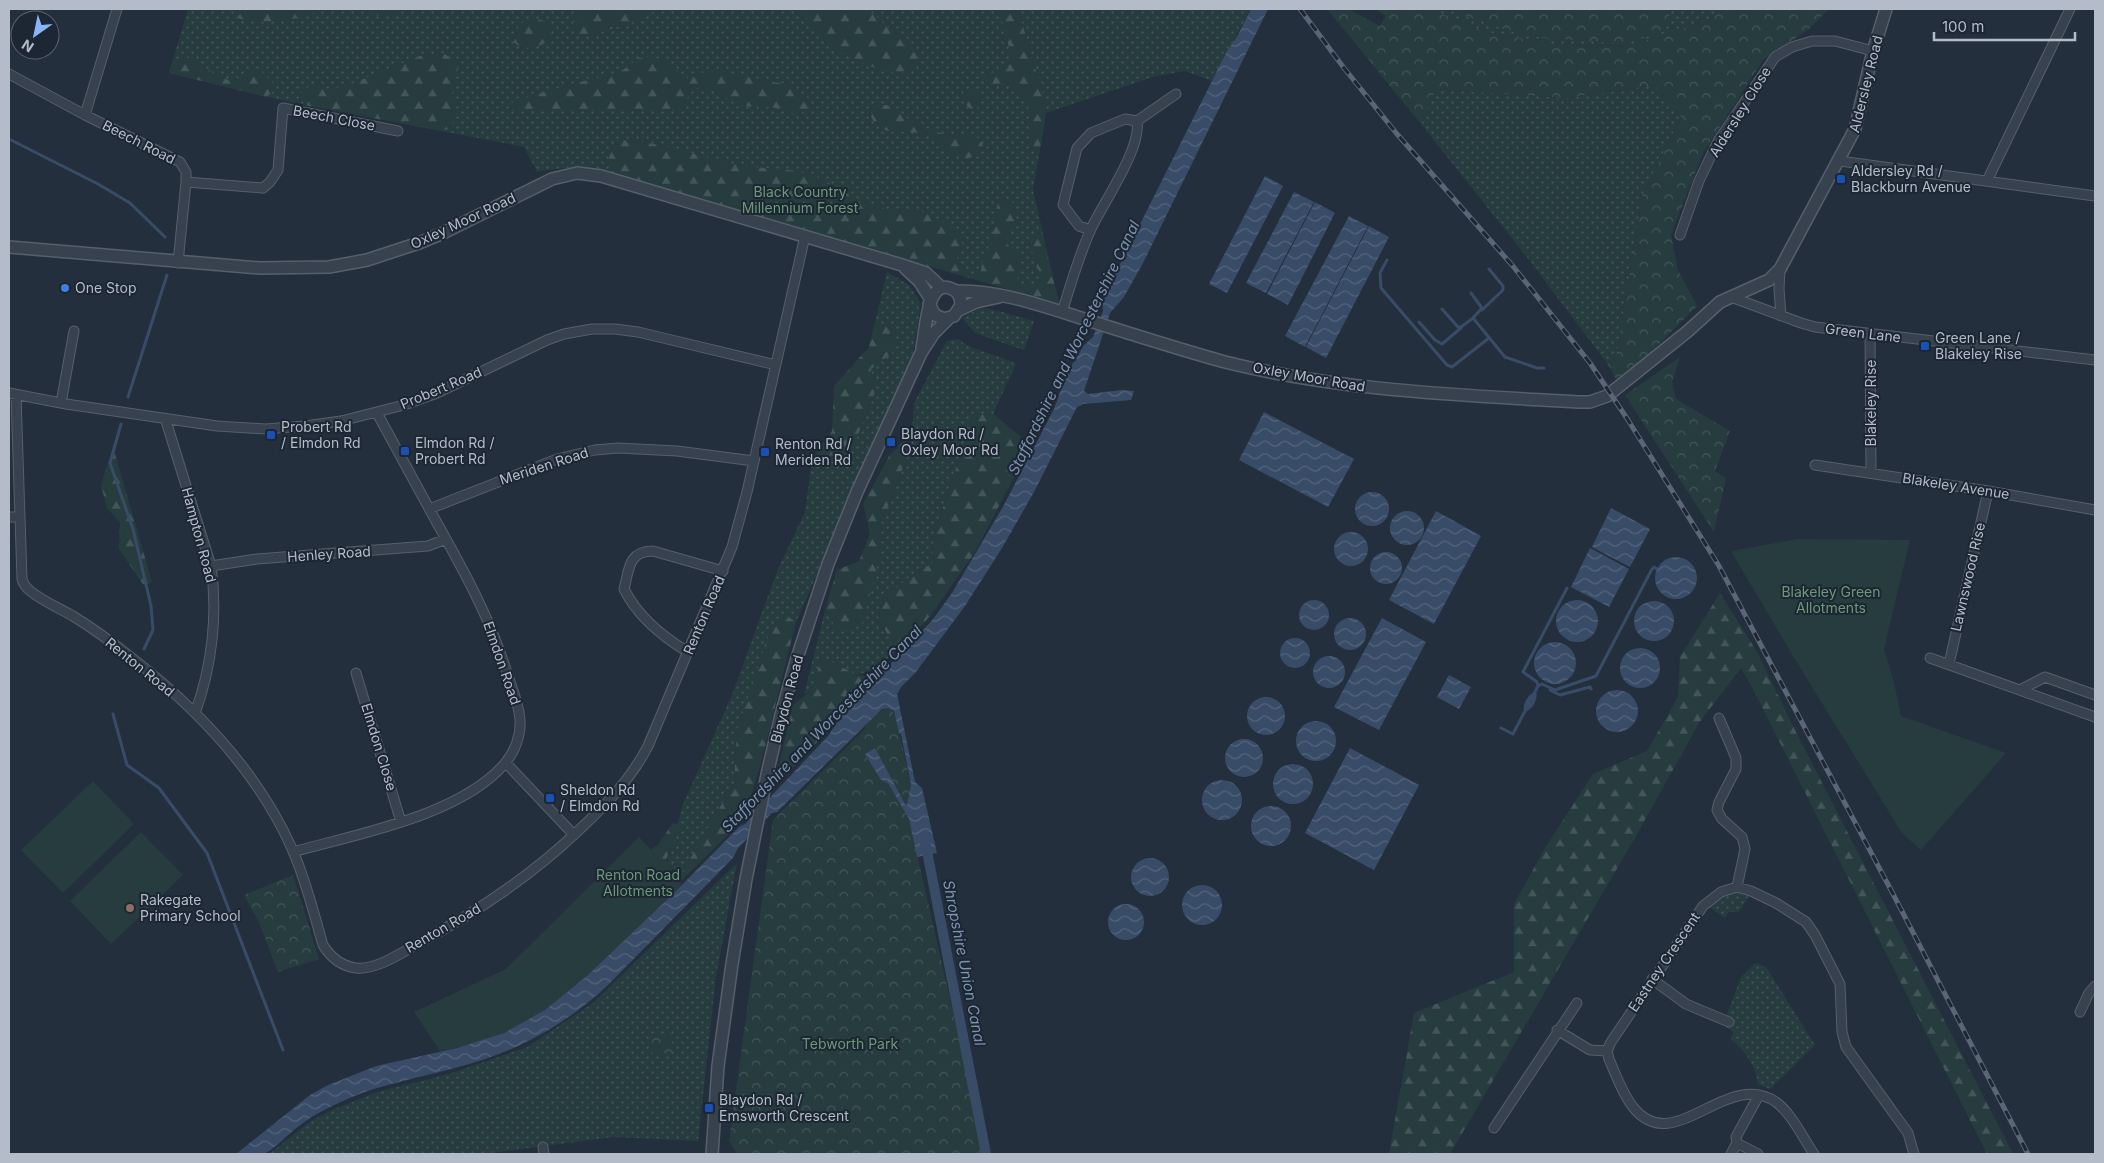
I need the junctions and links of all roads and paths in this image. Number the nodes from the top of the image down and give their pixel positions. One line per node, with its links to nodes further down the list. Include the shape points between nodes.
1 (117, 9): 7 (street)
2 (1886, 9): 4 (street, Aldersley Road)
3 (2070, 9): 11 (street)
4 (1873, 51): 10 (street, Aldersley Road, via 1855,129); 16 (street, Aldersley Close, via 1835,41 1812,41 1792,46 1775,57 1718,141 1699,181)
5 (9, 74): 7 (street, Beech Road)
6 (1176, 94): 8 (street, via 1164,108 1148,112)
7 (85, 115): 12 (street, Beech Road, via 180,162 186,172)
8 (1137, 122): 14 (street, via 1138,129 1129,157); 14 (street, via 1125,119 1091,133 1077,148 1063,205 1079,226)
9 (398, 131): 12 (street, Beech Close, via 282,108 278,170 263,188)
10 (1840, 161): 11 (street); 20 (street, Aldersley Road)
11 (1987, 181): 13 (street)
12 (186, 182): 18 (street, Beech Road)
13 (2095, 196)
14 (1090, 230): 27 (street)
15 (805, 236): 18 (street, Oxley Moor Road, via 601,176 577,173 552,179 434,237 367,260 306,268); 19 (street, Oxley Moor Road); 34 (street, Renton Road)
16 (1680, 236)
17 (9, 247): 18 (street, Oxley Moor Road)
18 (178, 263)
19 (902, 265): 21 (street, Oxley Moor Road, via 926,273); 25 (street, Oxley Moor Road, via 919,281)
20 (1780, 269): 24 (street, Aldersley Road, via 1769,280); 28 (street)
21 (942, 288): 22 (street); 25 (street, via 935,291)
22 (956, 291): 23 (street, Oxley Moor Road); 26 (street, via 961,300)
23 (1004, 296): 26 (street, Oxley Moor Road, via 976,302); 27 (street, Oxley Moor Road)
24 (1731, 297): 28 (street, Green Lane); 35 (street, Aldersley Road, via 1709,310)
25 (930, 301): 29 (street, via 935,315); 32 (street, Blaydon Road)
26 (959, 310): 29 (street)
27 (1062, 312): 35 (street, Oxley Moor Road, via 1225,362 1287,376 1362,387 1578,402 1601,399)
28 (1781, 316): 31 (street, Green Lane, via 1815,326)
29 (948, 319): 32 (street, Blaydon Road)
30 (74, 331): 37 (street)
31 (1870, 334): 33 (street, Green Lane); 42 (street, Blakeley Rise)
32 (921, 353): 75 (street, Blaydon Road, via 857,492 828,564 798,658 768,770 746,879 722,1039)
33 (2095, 360)
34 (776, 365): 38 (street, Probert Road, via 638,332 592,329 547,340 437,393); 40 (street, Renton Road)
35 (1619, 387)
36 (12, 394): 37 (street, Probert Road); 47 (street, Renton Road)
37 (61, 403): 39 (street, Probert Road)
38 (377, 413): 39 (street, Probert Road, via 332,423 266,429); 44 (street, Elmdon Road)
39 (165, 418): 49 (street, Hampton Road)
40 (754, 461): 44 (street, Meriden Road, via 677,451 595,450 557,459); 50 (street, Renton Road)
41 (1815, 465): 42 (street, Blakeley Avenue)
42 (1871, 472): 43 (street, Blakeley Avenue)
43 (1988, 491): 45 (street, Blakeley Avenue); 53 (street, Lawnswood Rise)
44 (429, 509): 48 (street, Elmdon Road)
45 (2095, 510)
46 (9, 517): 47 (street)
47 (19, 517): 57 (street, Renton Road, via 22,579 27,588 133,658)
48 (446, 539): 49 (street, Henley Road, via 428,546 257,559); 60 (street, Elmdon Road, via 487,618 516,702 519,732)
49 (211, 566): 57 (street, Hampton Road, via 215,608 209,655)
50 (723, 571): 51 (street, Renton Road); 51 (street, via 653,551 636,554 632,560 624,589 630,601 663,636)
51 (688, 652): 62 (street, Renton Road, via 637,767)
52 (1930, 658): 53 (street)
53 (1949, 664): 55 (street)
54 (356, 673): 61 (street, Elmdon Close)
55 (2020, 690): 56 (street, via 2045,677); 58 (street)
56 (2095, 695)
57 (195, 712): 63 (street, Renton Road, via 255,782)
58 (2095, 717)
59 (1719, 718): 64 (street, via 1736,758 1736,769 1717,810 1742,837 1745,849)
60 (506, 763): 61 (street, Elmdon Road, via 453,802); 62 (street)
61 (401, 822): 63 (street, Elmdon Road)
62 (574, 835): 63 (street, Renton Road, via 530,873 486,904 388,960 358,968 337,962 323,945)
63 (293, 852)
64 (1738, 887): 65 (street, Eastney Crescent, via 1721,892 1702,906); 79 (street, via 1776,903 1806,922 1815,935 1840,984 1842,1032 1846,1047 1908,1133)
65 (1652, 979): 69 (street, via 1686,1004); 71 (street, Eastney Crescent)
66 (2095, 986): 68 (street)
67 (1577, 1003): 70 (street)
68 (2080, 1012)
69 (1729, 1022)
70 (1557, 1030): 71 (street, via 1590,1050); 73 (street)
71 (1607, 1051): 72 (street, via 1633,1108 1648,1119 1664,1124 1676,1122 1734,1096)
72 (1759, 1095): 74 (street, via 1736,1136); 78 (street, via 1777,1103)
73 (1494, 1128)
74 (1737, 1143): 76 (street); 77 (street)
75 (712, 1154)
76 (1731, 1154)
77 (1758, 1154)
78 (1814, 1154)
79 (1914, 1154)

